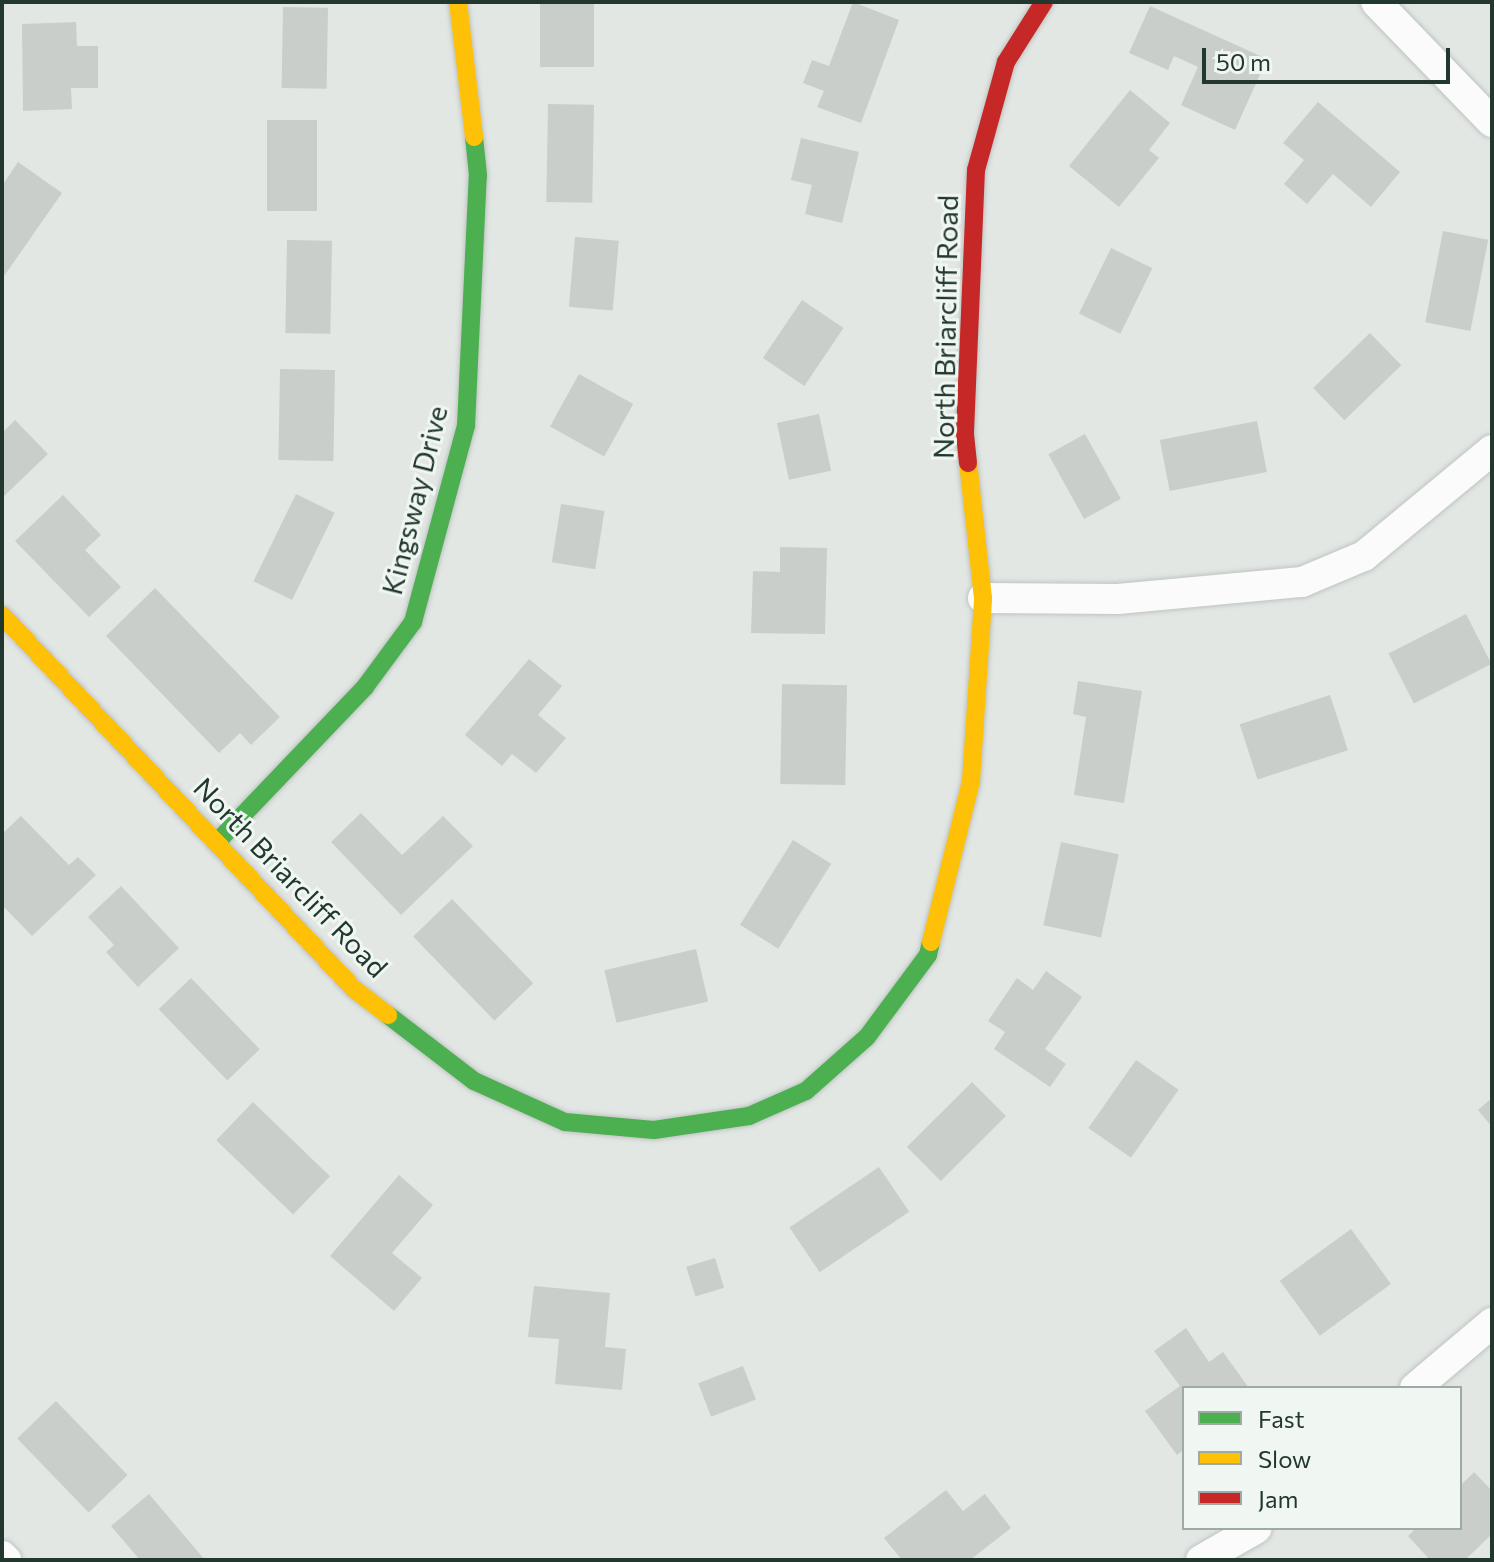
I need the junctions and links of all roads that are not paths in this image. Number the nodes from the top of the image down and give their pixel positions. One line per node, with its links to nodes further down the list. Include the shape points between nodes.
1 (458, 2): 8 (street, Kingsway Drive, via 478,175 466,426 413,622 365,687)
2 (1044, 2): 6 (street, North Briarcliff Road, via 1006,62 976,170 965,432)
3 (1376, 2): 4 (street)
4 (1492, 122)
5 (1492, 450): 6 (street, via 1364,556 1302,582 1118,599)
6 (983, 598): 8 (street, North Briarcliff Road, via 971,781 928,955 867,1037 806,1091 749,1116 654,1130 565,1122 474,1081 354,989)
7 (2, 615): 8 (street, North Briarcliff Road)
8 (218, 841)
9 (1492, 1323): 10 (street)
10 (1417, 1386)
11 (1254, 1530): 14 (street)
12 (2, 1556): 13 (street)
13 (6, 1560)
14 (1201, 1560)

